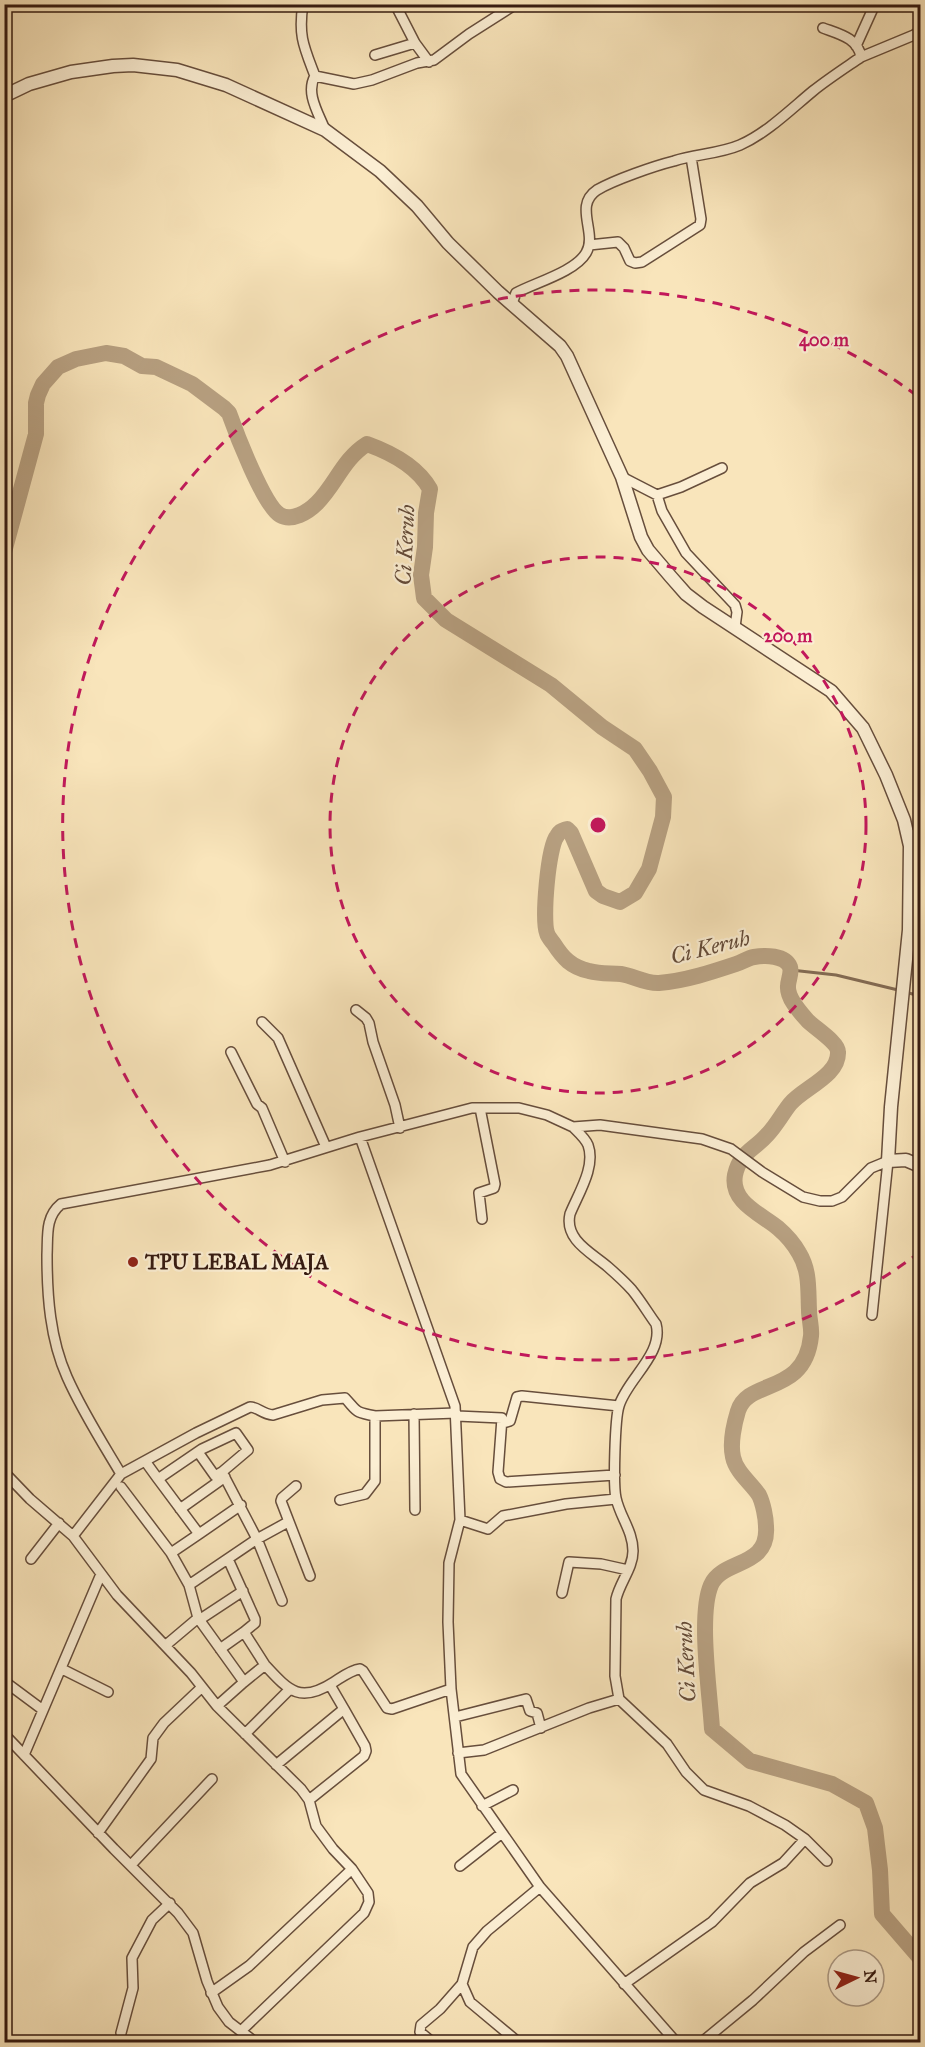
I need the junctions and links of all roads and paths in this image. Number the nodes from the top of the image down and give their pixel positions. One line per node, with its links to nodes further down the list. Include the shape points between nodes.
1 (303, 4): 12 (street, via 300,31)
2 (395, 4): 7 (street)
3 (516, 4): 11 (street)
4 (876, 4): 8 (street)
5 (823, 28): 8 (street, via 846,36)
6 (921, 31): 10 (street)
7 (414, 43): 9 (street); 11 (street)
8 (856, 46): 10 (street)
9 (375, 55)
10 (861, 57): 15 (street, via 739,146)
11 (429, 62): 12 (street, via 354,84)
12 (315, 76): 14 (street, via 310,89)
13 (4, 96): 14 (street, via 71,72 133,65 177,70 226,86)
14 (325, 130): 17 (street, via 380,171)
15 (691, 157): 16 (street, via 614,183 591,196 586,201 585,213); 16 (street, via 700,225 642,262 630,261 618,242)
16 (589, 245): 17 (street, via 579,261 516,293)
17 (512, 303): 19 (street, via 567,356)
18 (722, 468): 20 (street)
19 (622, 477): 20 (street); 21 (street, via 648,550 686,594)
20 (657, 495): 21 (street, via 686,553 735,605)
21 (735, 627): 23 (street, via 831,690 851,712 886,775)
22 (921, 830): 23 (street)
23 (910, 846): 32 (street, via 909,930)
24 (356, 1010): 29 (street, via 369,1023)
25 (262, 1022): 31 (street, via 278,1038)
26 (231, 1052): 33 (street, via 262,1108)
27 (480, 1108): 28 (street, via 519,1108); 29 (street); 35 (street, via 495,1184 490,1191 479,1193)
28 (573, 1127): 32 (street, via 587,1124 702,1139 732,1149 803,1197 820,1202 842,1197 871,1168); 37 (street, via 588,1144 590,1153 587,1173 568,1220 570,1228 588,1253 631,1290 658,1330 657,1344)
29 (400, 1128): 30 (street)
30 (360, 1137): 31 (street); 39 (street)
31 (326, 1147): 33 (street)
32 (888, 1161): 34 (street, via 906,1160); 36 (street)
33 (285, 1162): 45 (street, via 61,1204 54,1210 49,1220 47,1292 57,1346 66,1376)
34 (921, 1166)
35 (482, 1219)
36 (872, 1316)
37 (619, 1406): 41 (street, via 522,1396 515,1401 510,1421); 46 (street)
38 (414, 1414): 39 (street); 40 (street); 55 (street)
39 (456, 1414): 41 (street, via 501,1416); 56 (street)
40 (375, 1416): 43 (street, via 358,1413 345,1398 322,1400 273,1415 250,1407); 52 (street, via 375,1481 365,1494)
41 (502, 1423): 46 (street, via 498,1472 506,1482)
42 (198, 1452): 47 (street); 47 (street, via 238,1434 248,1450); 48 (street)
43 (145, 1461): 45 (street); 48 (street)
44 (4, 1472): 58 (street)
45 (121, 1474): 60 (street)
46 (615, 1475): 51 (street)
47 (220, 1477): 53 (street); 54 (street)
48 (158, 1479): 54 (street)
49 (296, 1486): 57 (street, via 281,1502)
50 (121, 1487): 62 (street)
51 (616, 1499): 56 (street, via 503,1516 488,1529); 65 (street, via 633,1550)
52 (340, 1500)
53 (241, 1505): 59 (street); 61 (street)
54 (180, 1509): 59 (street)
55 (415, 1510)
56 (460, 1520): 82 (street, via 449,1563)
57 (288, 1522): 61 (street); 67 (street)
58 (59, 1523): 60 (street); 63 (street)
59 (199, 1534): 62 (street)
60 (73, 1536): 66 (street)
61 (257, 1539): 64 (street); 71 (street)
62 (171, 1553): 68 (street)
63 (31, 1559)
64 (228, 1559): 68 (street); 69 (street)
65 (628, 1570): 70 (street, via 568,1562); 85 (street, via 616,1599 615,1676)
66 (101, 1574): 74 (street); 77 (street)
67 (310, 1576)
68 (189, 1585): 72 (street)
69 (243, 1591): 72 (street); 73 (street, via 255,1619)
70 (562, 1593)
71 (282, 1601)
72 (199, 1619): 74 (street); 75 (street)
73 (244, 1632): 75 (street); 76 (street)
74 (166, 1645): 81 (street)
75 (220, 1649): 79 (street)
76 (266, 1665): 79 (street); 83 (street)
77 (62, 1669): 84 (street); 88 (street)
78 (4, 1681): 88 (street)
79 (244, 1682): 86 (street)
80 (330, 1685): 82 (street, via 360,1669 387,1708 392,1709); 83 (street, via 310,1692); 87 (street)
81 (201, 1688): 86 (street); 100 (street, via 153,1738 151,1759)
82 (451, 1689): 89 (street)
83 (290, 1690): 92 (street)
84 (108, 1692)
85 (619, 1699): 90 (street); 102 (street, via 667,1744 704,1790 749,1806)
86 (217, 1706): 92 (street)
87 (344, 1709): 95 (street); 98 (street, via 366,1751)
88 (43, 1710): 94 (street)
89 (455, 1717): 90 (street, via 526,1699 530,1711 537,1713); 93 (street)
90 (541, 1728): 93 (street, via 484,1750)
91 (4, 1734): 94 (street)
92 (245, 1734): 95 (street)
93 (458, 1753): 99 (street, via 461,1774)
94 (24, 1755): 100 (street)
95 (276, 1765): 98 (street)
96 (212, 1779): 104 (street)
97 (513, 1790): 99 (street)
98 (309, 1800): 106 (street, via 316,1826)
99 (482, 1806): 101 (street)
100 (98, 1833): 104 (street)
101 (502, 1833): 105 (street); 107 (street)
102 (805, 1839): 103 (street); 111 (street, via 783,1863 750,1883 712,1922)
103 (827, 1861)
104 (131, 1865): 108 (street)
105 (460, 1866)
106 (351, 1869): 112 (street, via 249,1966); 113 (street, via 368,1893 364,1913)
107 (540, 1887): 110 (street, via 486,1931 473,1947); 111 (street)
108 (170, 1903): 112 (street, via 193,1934); 114 (street, via 152,1920 132,1958 133,1988)
109 (840, 1925): 119 (street)
110 (462, 1984): 116 (street, via 421,2025 420,2032); 117 (street, via 470,2002)
111 (624, 1984): 118 (street)
112 (212, 1993): 113 (street, via 229,2022)
113 (241, 2031): 115 (street)
114 (121, 2033)
115 (255, 2043)
116 (432, 2043)
117 (518, 2043)
118 (676, 2043)
119 (702, 2043)

